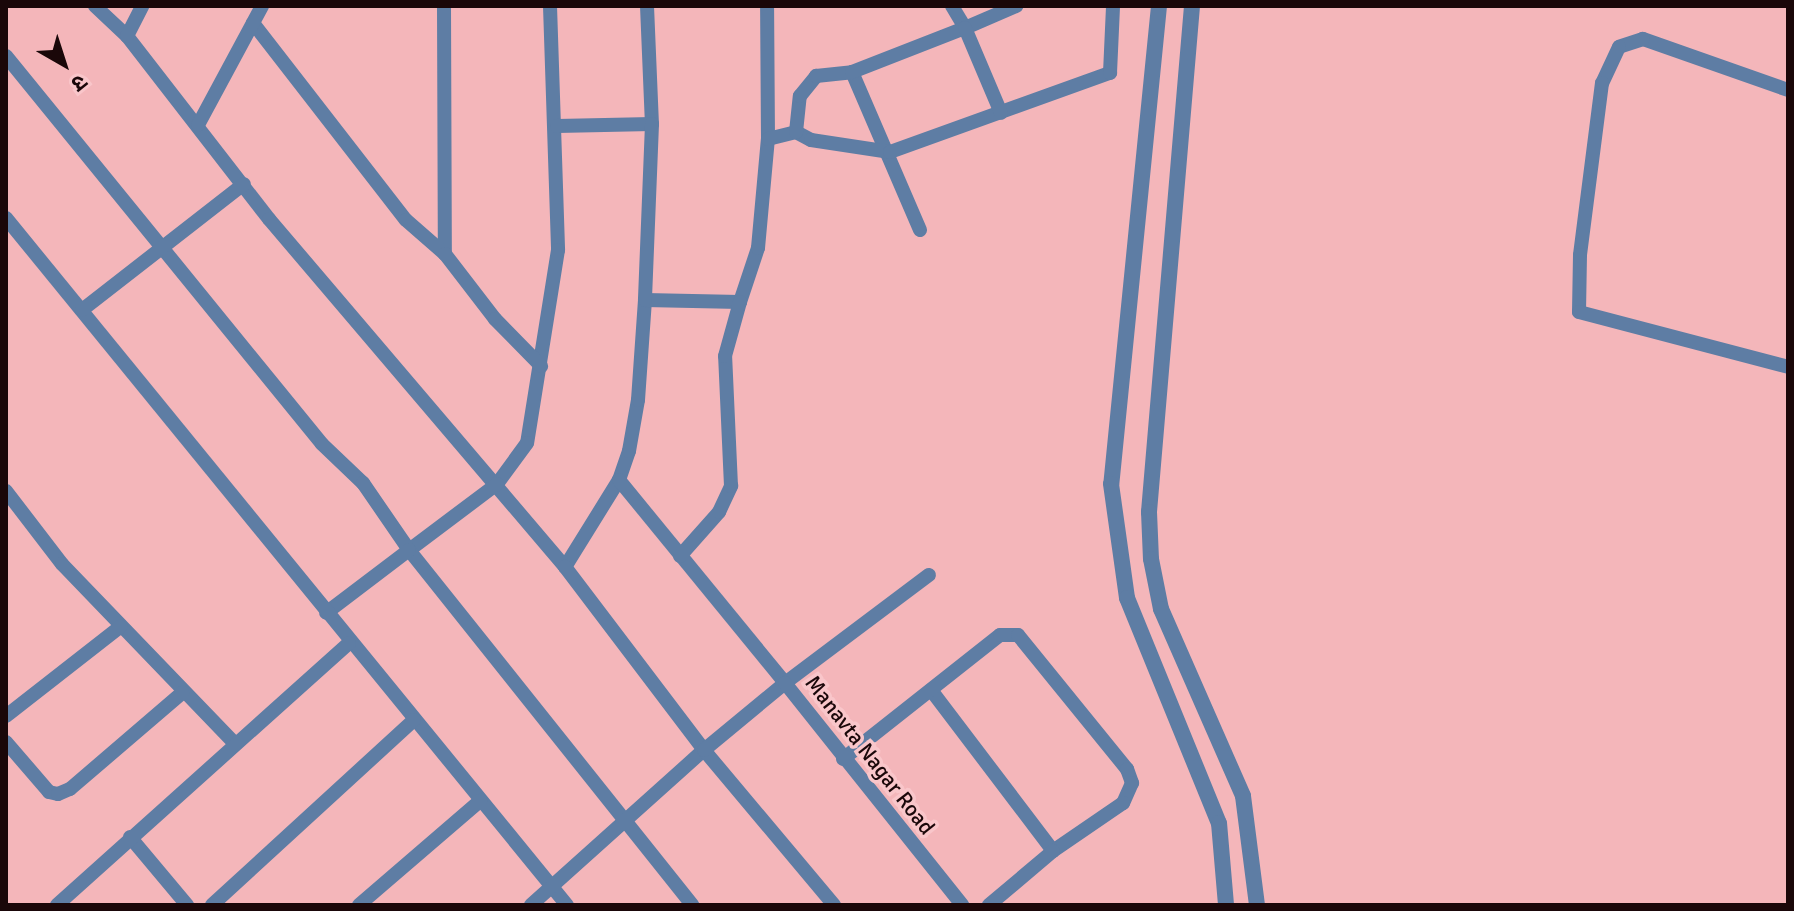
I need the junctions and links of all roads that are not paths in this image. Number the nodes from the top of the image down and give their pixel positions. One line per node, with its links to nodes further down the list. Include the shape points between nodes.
1 (95, 6): 15 (street)
2 (142, 6): 15 (street)
3 (262, 6): 13 (street)
4 (444, 6): 30 (street)
5 (550, 6): 22 (street)
6 (647, 6): 20 (street)
7 (767, 6): 24 (street)
8 (952, 6): 14 (street)
9 (1016, 6): 14 (street)
10 (1113, 6): 19 (street, via 1110,73)
11 (1159, 6): 70 (street, via 1111,484 1127,598 1219,823)
12 (1192, 6): 71 (street, via 1149,512 1151,559 1161,609 1243,796)
13 (253, 23): 21 (street); 30 (street, via 406,220)
14 (965, 28): 17 (street); 19 (street)
15 (127, 36): 21 (street)
16 (6, 56): 29 (street)
17 (852, 72): 23 (street, via 816,76 800,96); 25 (street)
18 (1788, 90): 35 (street, via 1643,39 1619,47 1602,83 1580,255 1579,312)
19 (1001, 113): 25 (street)
20 (652, 124): 22 (street); 31 (street)
21 (198, 125): 26 (street)
22 (557, 126): 34 (street, via 558,250)
23 (796, 132): 24 (street); 25 (street, via 811,140)
24 (768, 139): 32 (street, via 758,248)
25 (890, 152): 28 (street)
26 (244, 184): 29 (street); 37 (street)
27 (6, 218): 33 (street)
28 (920, 230)
29 (159, 247): 33 (street); 39 (street, via 322,444 363,483)
30 (445, 254): 34 (street, via 495,319)
31 (645, 300): 32 (street); 36 (street, via 635,424)
32 (740, 302): 40 (street, via 725,356 731,486 719,512)
33 (82, 310): 43 (street)
34 (541, 366): 37 (street, via 527,443)
35 (1788, 367)
36 (619, 480): 40 (street); 41 (street)
37 (497, 484): 39 (street); 41 (street)
38 (6, 491): 44 (street)
39 (409, 550): 43 (street); 56 (street)
40 (680, 556): 46 (street)
41 (565, 567): 53 (street)
42 (929, 575): 46 (street)
43 (326, 613): 45 (street)
44 (120, 627): 48 (street); 49 (street)
45 (349, 643): 50 (street); 52 (street)
46 (785, 683): 53 (street, Manavta Nagar Road); 54 (street, Manavta Nagar Road)
47 (931, 690): 54 (street); 58 (street); 58 (street, via 1000,635 1018,635 1127,769 1132,783 1123,803)
48 (182, 693): 51 (street, via 58,794 49,792); 52 (street)
49 (6, 716)
50 (414, 720): 55 (street); 62 (street)
51 (6, 742)
52 (234, 743): 57 (street)
53 (704, 750): 56 (street, Manavta Nagar Road); 67 (street)
54 (843, 759): 68 (street, Manavta Nagar Road)
55 (480, 801): 59 (street); 63 (street)
56 (624, 822): 59 (street, Manavta Nagar Road); 66 (street)
57 (130, 837): 60 (street); 61 (street)
58 (1053, 851): 69 (street)
59 (552, 887): 64 (street, Manavta Nagar Road); 65 (street)
60 (57, 905)
61 (187, 905)
62 (212, 905)
63 (359, 905)
64 (531, 905)
65 (567, 905)
66 (692, 905)
67 (834, 905)
68 (962, 905)
69 (989, 905)
70 (1226, 905)
71 (1257, 905)

